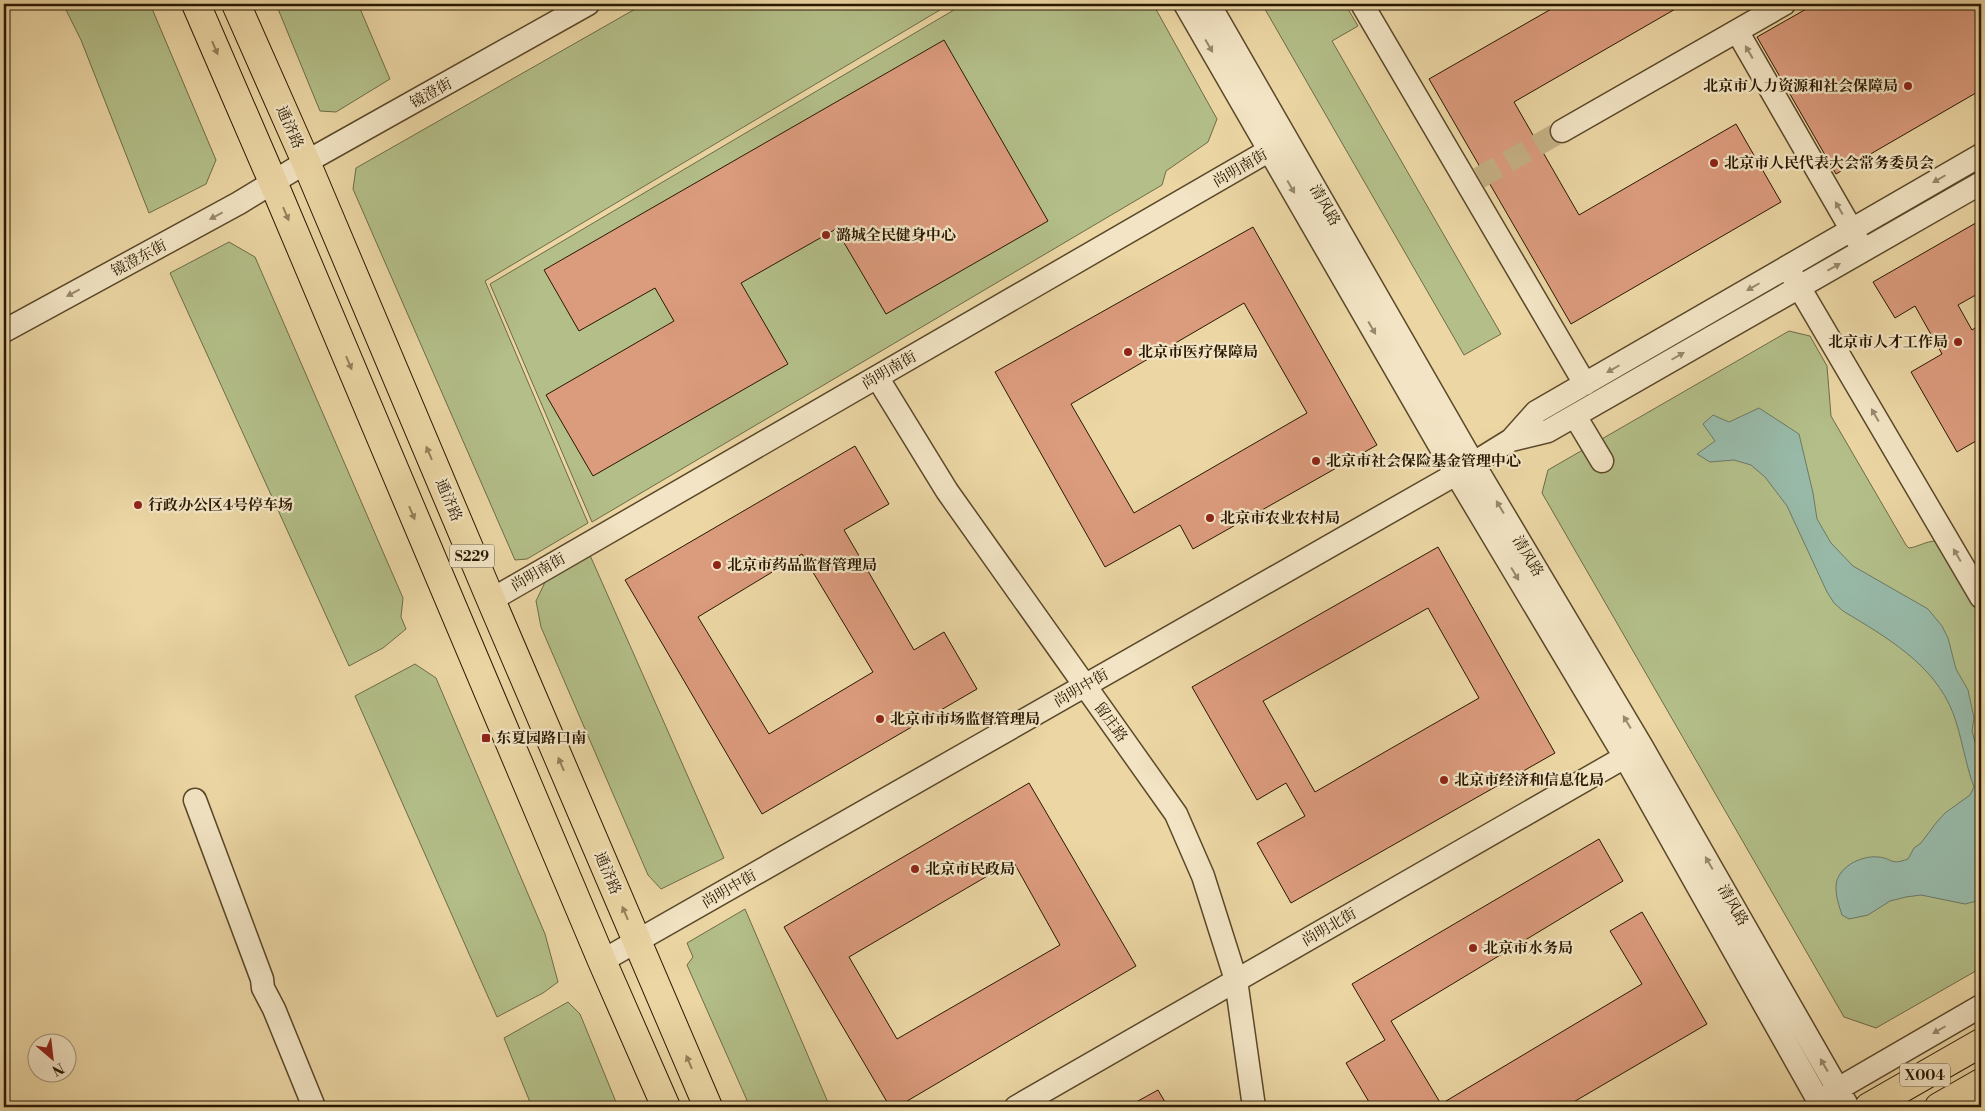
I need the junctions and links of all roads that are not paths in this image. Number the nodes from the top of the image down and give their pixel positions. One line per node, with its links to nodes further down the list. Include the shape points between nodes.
1 (196, 4): 13 (main road, S229, one-way to 13)
2 (236, 4): 12 (main road, 通济路 / S229)
3 (588, 4): 12 (street, 镜澄街)
4 (1185, 4): 10 (street, 清风路, one-way to 10)
5 (1209, 4): 10 (street, 清风路)
6 (1362, 4): 21 (street, via 1474,181)
7 (1784, 4): 8 (street)
8 (1737, 31): 9 (street); 15 (street, one-way to 8)
9 (1562, 131)
10 (1279, 146): 20 (street, 尚明南街); 25 (street, 清风路)
11 (1981, 155): 15 (street, one-way to 15)
12 (306, 162): 13 (street, 镜澄街); 27 (main road, 通济路 / S229, one-way to 12)
13 (273, 182): 19 (street, 镜澄东街, one-way to 19); 32 (main road, S229, one-way to 32)
14 (1981, 183): 16 (street)
15 (1852, 229): 16 (street); 17 (street)
16 (1864, 250): 18 (street, one-way to 16)
17 (1788, 267): 18 (street); 21 (street, one-way to 21)
18 (1799, 286): 22 (street, one-way to 18); 26 (street, one-way to 18)
19 (4, 331)
20 (877, 377): 27 (street, 尚明南街); 28 (street, 留庄路, via 946,491)
21 (1585, 384): 23 (street, via 1536,412)
22 (1575, 416): 23 (street, via 1548,431); 24 (street)
23 (1510, 440): 25 (street, 尚明中街)
24 (1602, 461)
25 (1464, 469): 28 (street, 尚明中街); 29 (street, 清风路)
26 (1981, 597)
27 (491, 600): 31 (main road, 通济路 / S229, one-way to 27)
28 (1084, 686): 31 (street, 尚明中街); 33 (street, 留庄路, via 1176,814 1203,876)
29 (1634, 752): 33 (street, 尚明北街); 37 (street, 清风路, one-way to 29); 38 (street, 清风路)
30 (195, 800): 39 (street, via 263,988)
31 (637, 941): 32 (street, 尚明中街); 41 (main road, 通济路 / S229, one-way to 31)
32 (602, 962): 40 (main road, S229)
33 (1236, 980): 42 (street, 尚明北街); 43 (street, 留庄路)
34 (1981, 1006): 37 (street, one-way to 37)
35 (1981, 1043): 44 (main road, X004)
36 (1981, 1083): 45 (main road, X004)
37 (1843, 1098): 38 (street)
38 (1820, 1104)
39 (314, 1107)
40 (666, 1107)
41 (708, 1107)
42 (1016, 1107)
43 (1254, 1107)
44 (1869, 1107)
45 (1939, 1107)

